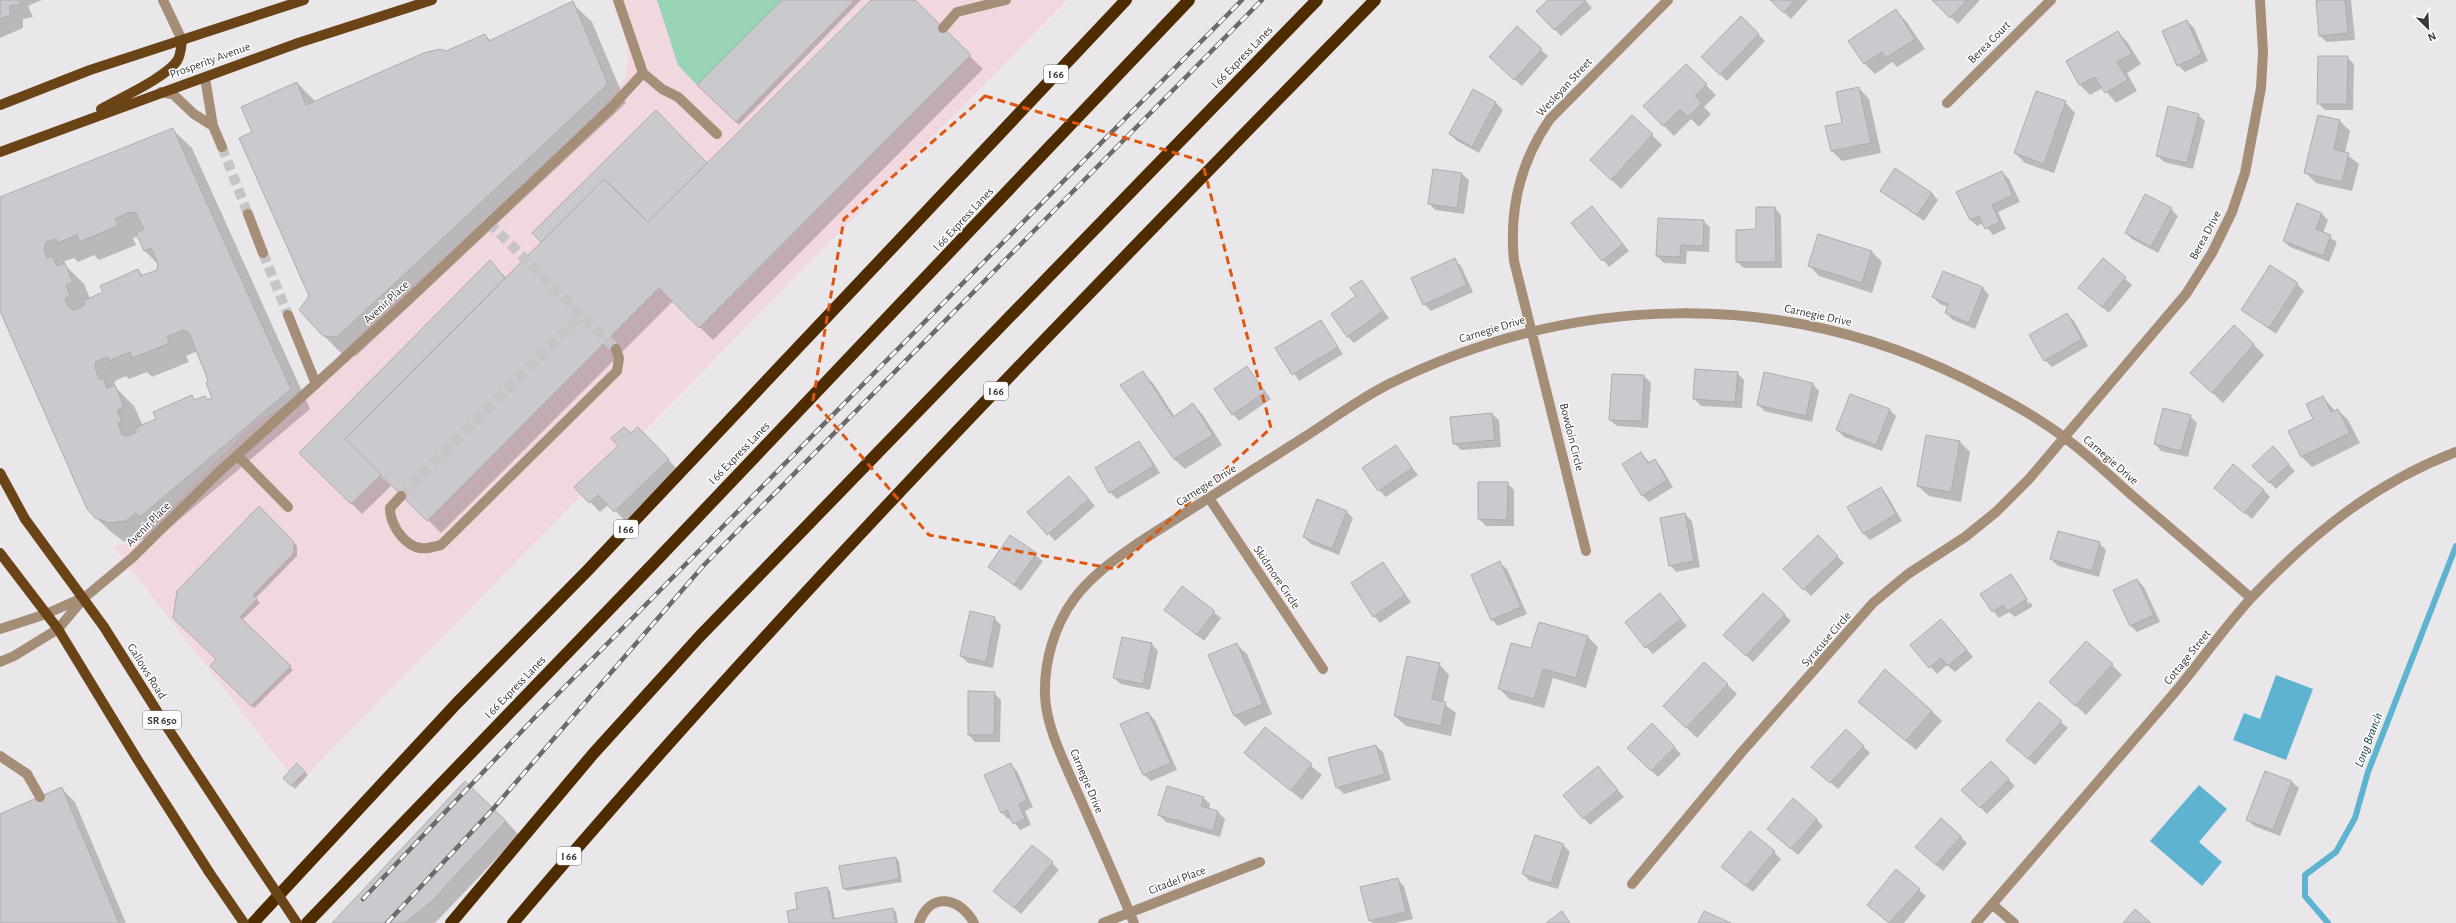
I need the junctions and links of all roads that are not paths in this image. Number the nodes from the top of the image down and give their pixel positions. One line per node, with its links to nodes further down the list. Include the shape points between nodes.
1 (163, 0): 15 (street)
2 (304, 0): 15 (main road)
3 (432, 0): 17 (main road, Prosperity Avenue, via 298,43)
4 (618, 0): 16 (street)
5 (1006, 0): 14 (street, via 957,12)
6 (1126, 0): 54 (highway, I 66, via 587,570 457,703)
7 (1189, 0): 21 (highway, I 66 Express Lanes)
8 (1200, 0): 21 (highway)
9 (1317, 0): 60 (highway, I 66 Express Lanes, via 700,636 594,754)
10 (1376, 0): 61 (highway, I 66, via 1064,319 798,599 626,789)
11 (1668, 0): 30 (street, Wesleyan Street, via 1550,119 1524,166 1517,190 1512,232 1514,261)
12 (2051, 0): 19 (street, Berea Court)
13 (2260, 0): 33 (street, Berea Drive, via 2263,52 2261,88 2245,173 2232,212 2212,253 2186,294)
14 (943, 28)
15 (182, 40): 20 (main road, via 90,70); 22 (main road, via 177,61 163,74)
16 (643, 72): 24 (street, via 662,89 678,97); 32 (street, Avenir Place, via 611,108)
17 (206, 78): 18 (main road, Prosperity Avenue); 23 (street)
18 (161, 92): 22 (main road, Prosperity Avenue); 23 (street, via 174,95 194,114)
19 (1946, 103)
20 (0, 105)
21 (1077, 119): 59 (highway, I 66 Express Lanes)
22 (75, 124): 26 (main road, Prosperity Avenue)
23 (213, 126): 25 (street)
24 (716, 134)
25 (222, 147)
26 (0, 152)
27 (248, 214): 28 (street)
28 (264, 253)
29 (288, 315): 32 (street)
30 (1532, 330): 33 (street, Carnegie Drive, via 1585,320 1657,312 1759,317 1824,328 1872,341 1933,363 1996,394); 38 (street, Carnegie Drive, via 1460,352 1386,386); 40 (street, Bowdoin Circle)
31 (616, 349): 37 (street, via 619,358 617,371 441,544 429,548 416,547 396,530 390,519 390,508)
32 (316, 384): 35 (street, Avenir Place)
33 (2064, 437): 43 (street, Carnegie Drive); 52 (street, Syracuse Circle, via 2029,479 1996,512 1965,537 1908,574 1873,603 1741,753)
34 (2456, 452): 43 (street, Cottage Street, via 2429,463 2360,500 2309,540)
35 (237, 455): 39 (street); 42 (street, Avenir Place, via 132,558)
36 (0, 473): 42 (main road, Gallows Road / SR 650, via 25,519)
37 (401, 496)
38 (1209, 498): 48 (street, Skidmore Circle); 55 (street, Carnegie Drive, via 1138,543 1111,562 1088,583 1074,599 1059,625 1048,655 1045,696 1052,728)
39 (288, 507)
40 (1586, 551)
41 (0, 553): 44 (main road)
42 (84, 598): 44 (street); 46 (street); 58 (main road, Gallows Road / SR 650, bridge)
43 (2252, 598): 53 (street, Cottage Street)
44 (46, 614): 45 (street); 46 (main road)
45 (0, 629)
46 (58, 629): 47 (street); 56 (main road, bridge)
47 (0, 662)
48 (1323, 670)
49 (0, 756): 50 (street, via 27,774)
50 (40, 797)
51 (1260, 862): 55 (street, Citadel Place)
52 (1632, 884)
53 (1992, 904): 66 (street, Cottage Street); 67 (street)
54 (265, 910): 56 (highway); 57 (highway, I 66)
55 (1130, 912): 64 (street, Citadel Place); 65 (street, Carnegie Drive)
56 (242, 923)
57 (253, 923)
58 (297, 923)
59 (307, 923)
60 (451, 923)
61 (513, 923)
62 (919, 923): 63 (street, via 927,908 944,901 962,906)
63 (974, 923)
64 (1103, 923)
65 (1134, 923)
66 (1976, 923)
67 (2014, 923)

